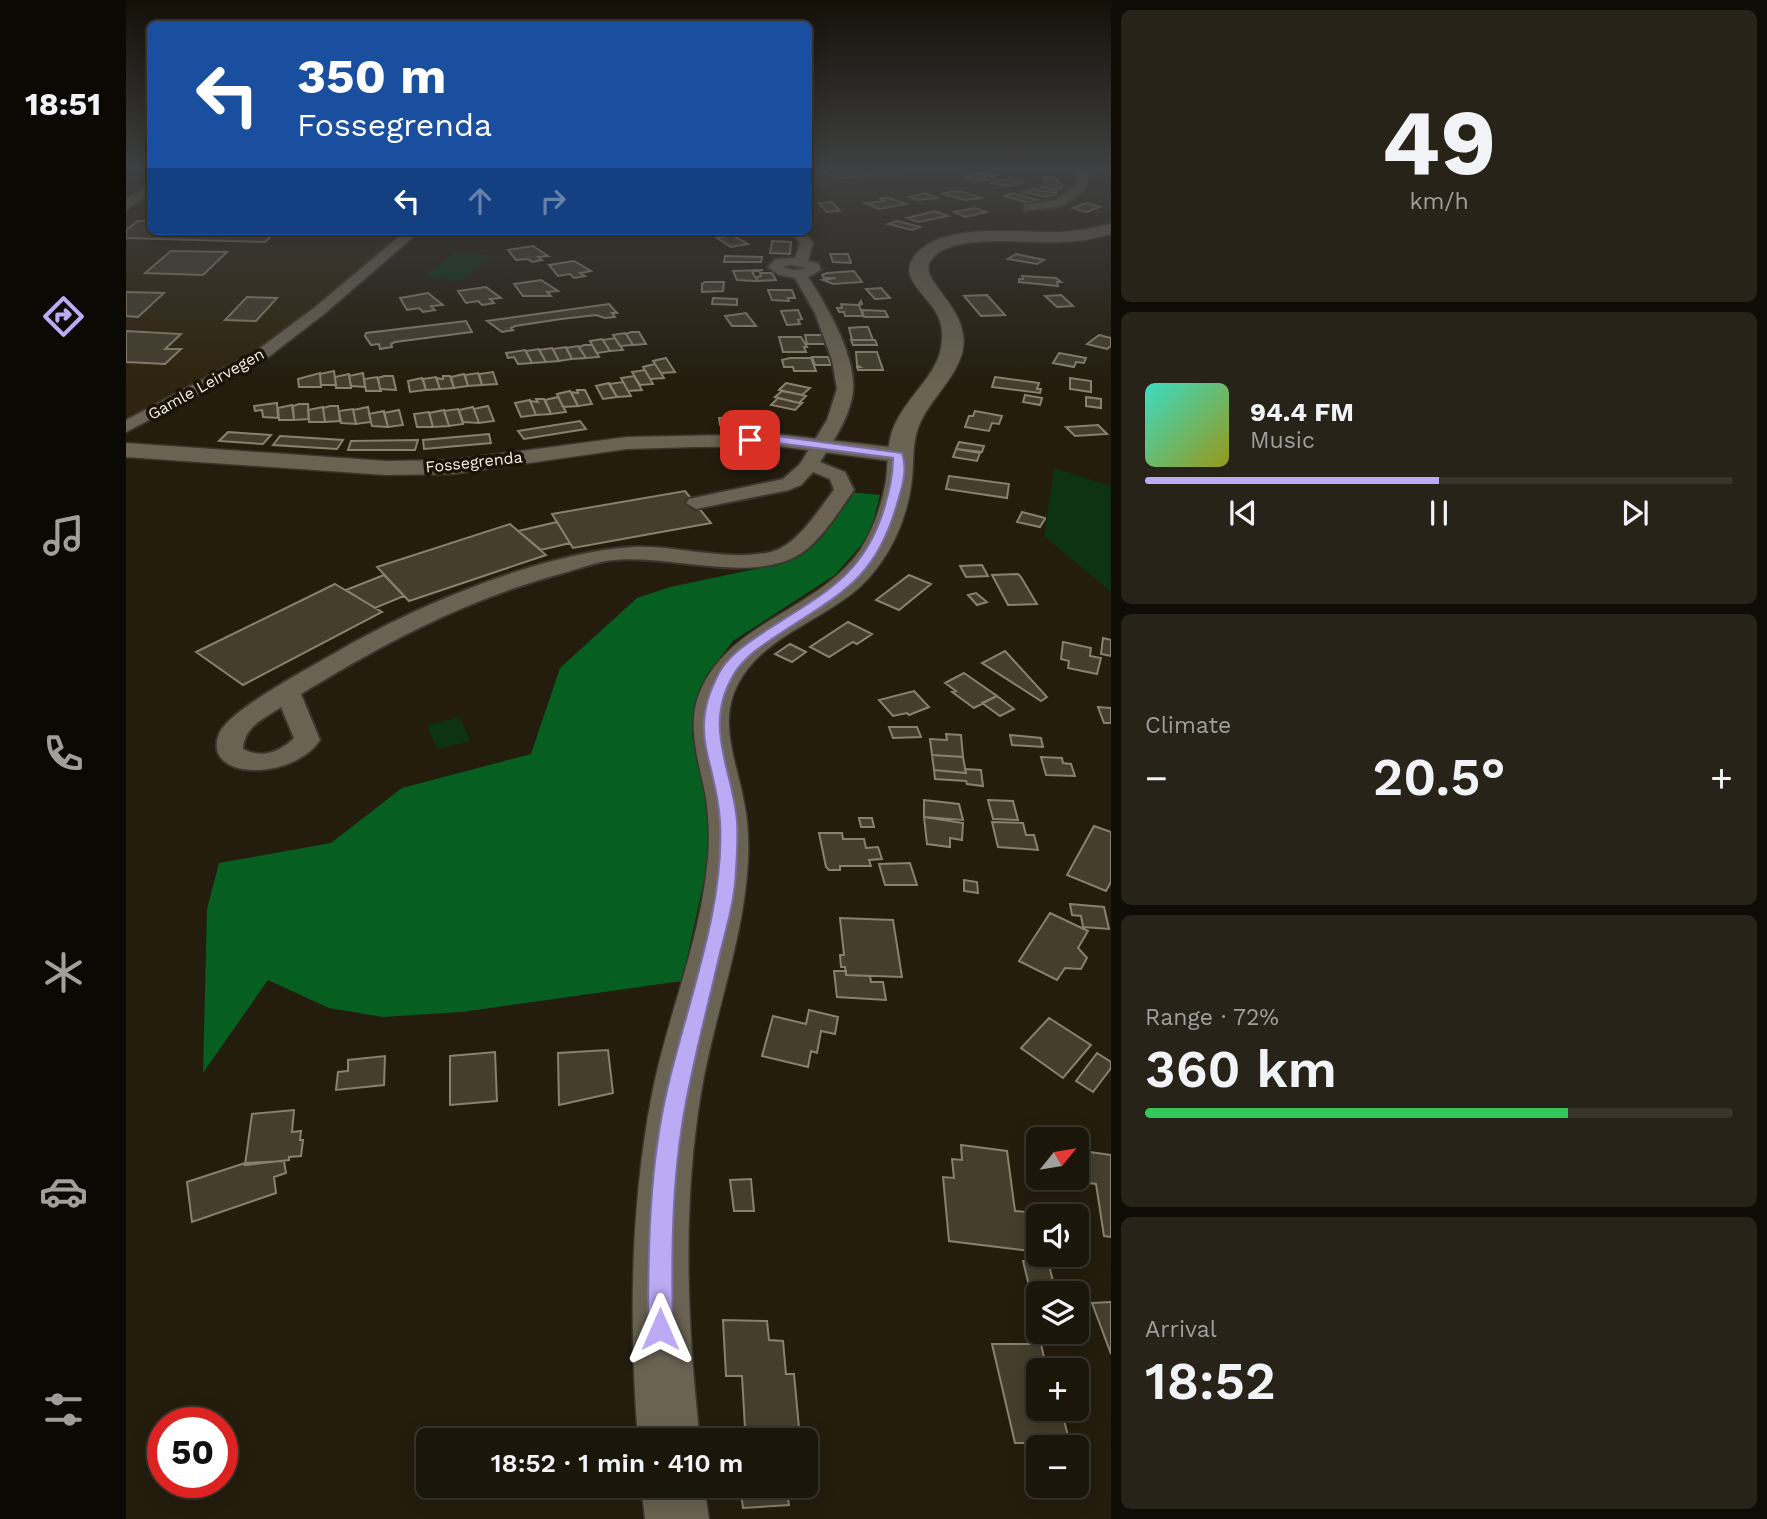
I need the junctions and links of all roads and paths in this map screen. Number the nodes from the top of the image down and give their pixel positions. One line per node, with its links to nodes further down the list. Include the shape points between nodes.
1 (402, 241): 4 (street, Gamle Leirvegen, via 261,355)
2 (805, 241): 5 (street, via 800,268 842,368 845,392)
3 (962, 241): 7 (main road, via 946,244 918,264 918,274 948,314 952,352 910,419)
4 (126, 427)
5 (822, 445): 6 (street, Fossegrenda, via 777,440 627,443 452,467 386,468); 7 (street, Fossegrenda); 8 (street)
6 (126, 450)
7 (898, 455): 11 (main road, via 899,478 889,518 870,557 849,581 749,648 727,671 713,704 711,744 729,822 728,864 666,1160 659,1250 660,1355)
8 (810, 464): 9 (street, via 803,477 789,484); 10 (street, via 838,476 844,490 808,537 789,552 732,561 644,553 571,563 513,580 413,620)
9 (696, 503)
10 (288, 691)
11 (668, 1428)
12 (674, 1498): 13 (main road)
13 (677, 1519)

